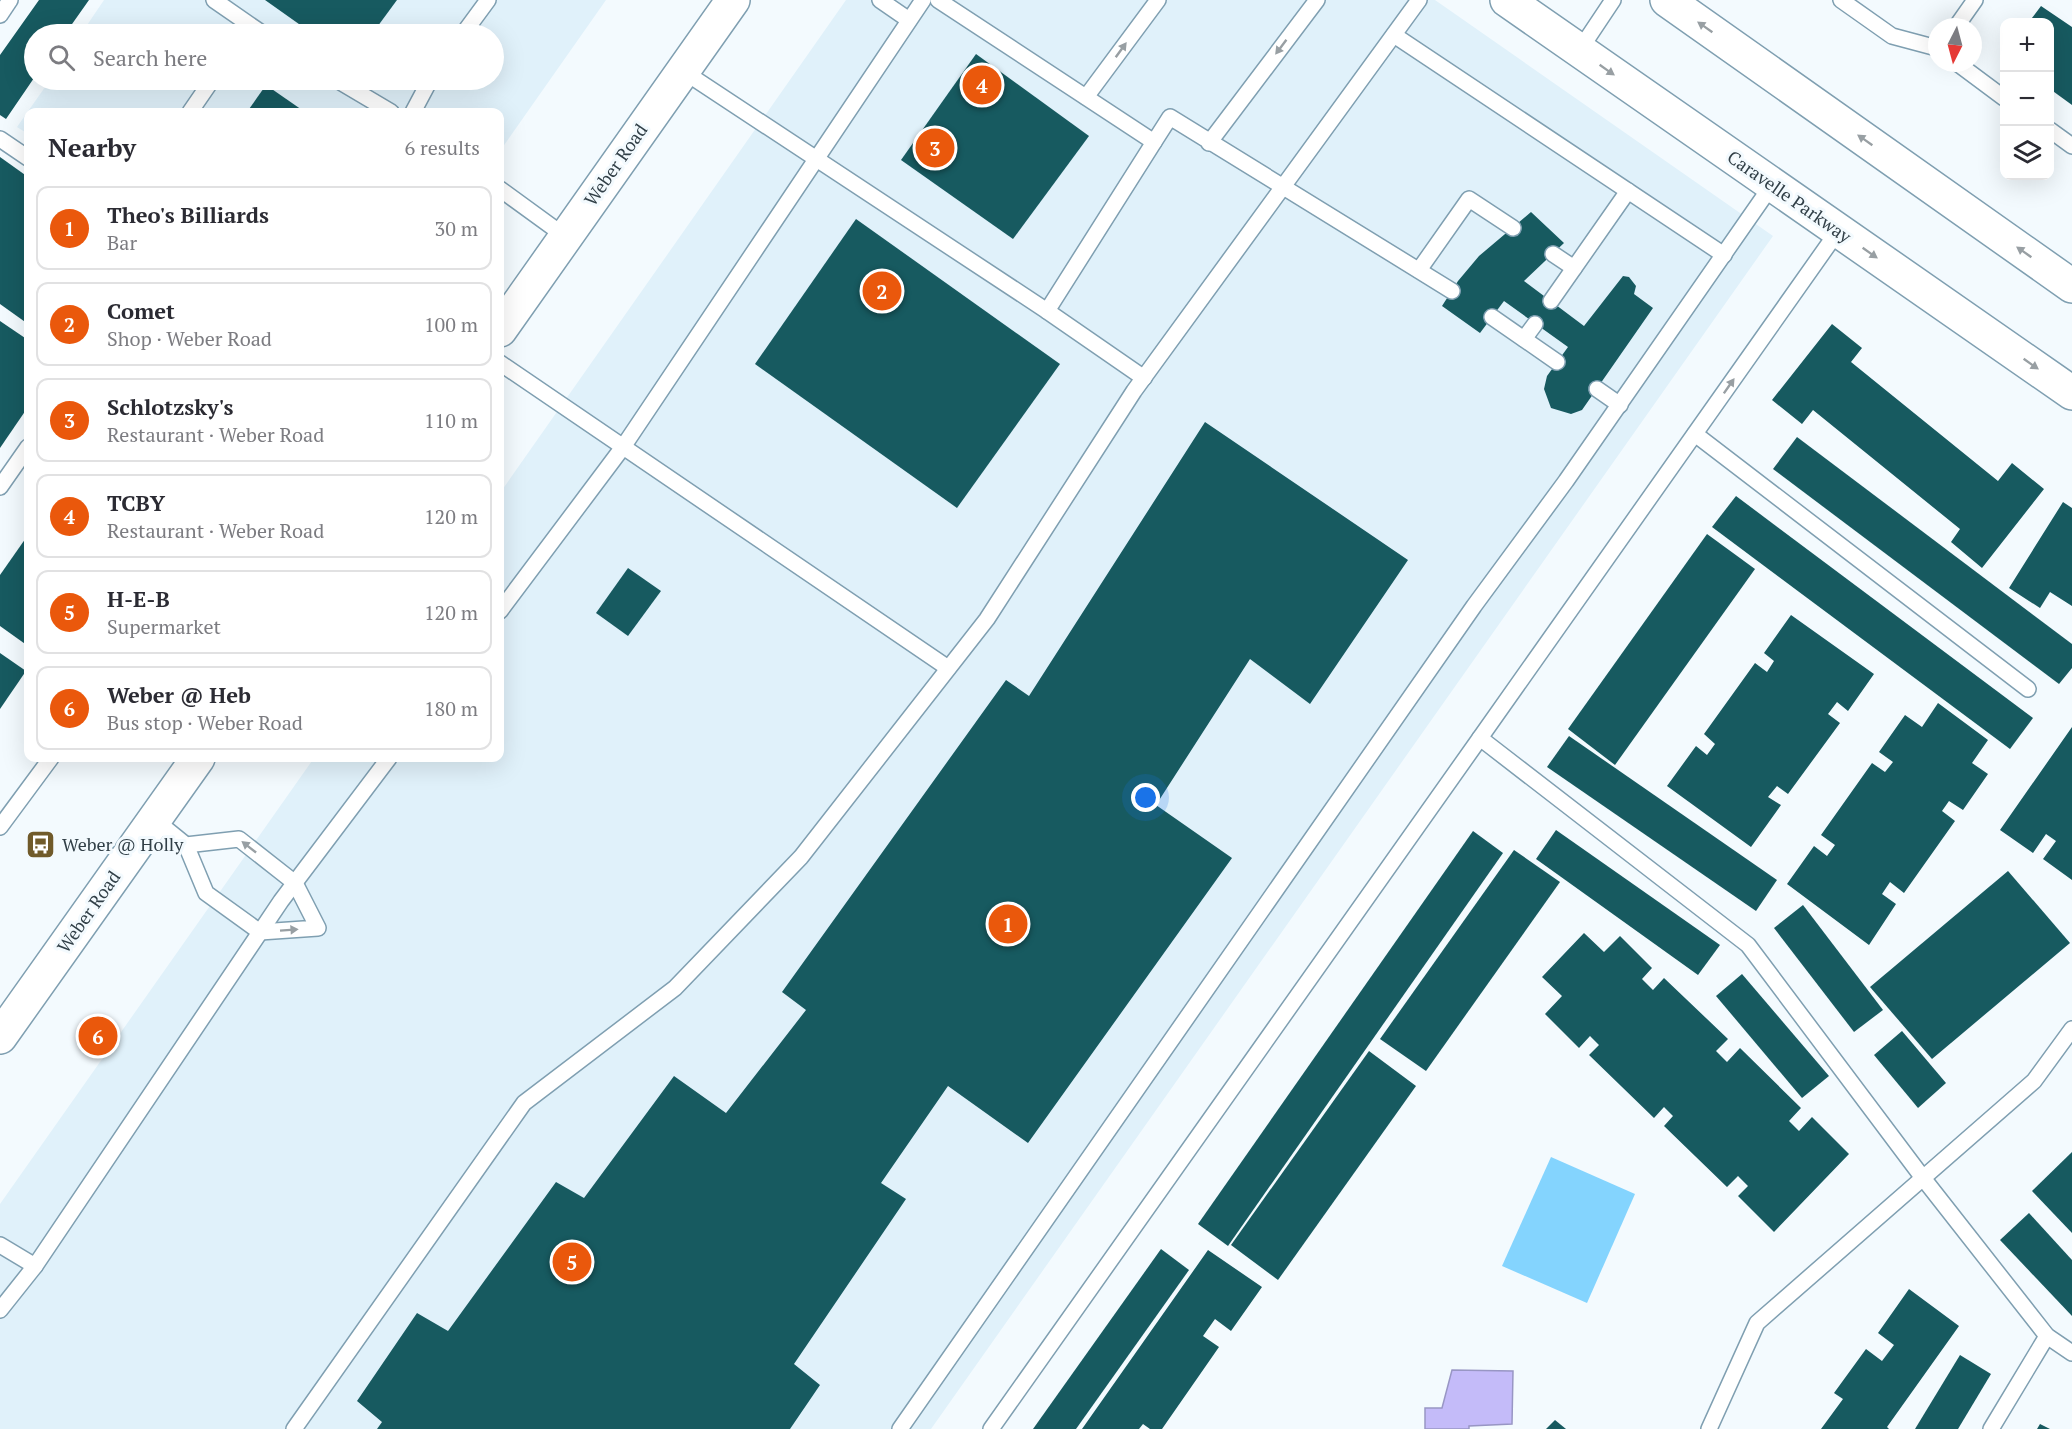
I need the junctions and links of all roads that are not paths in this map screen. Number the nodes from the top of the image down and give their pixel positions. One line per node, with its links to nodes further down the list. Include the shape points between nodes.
1 (10, 0): 16 (lane)
2 (214, 0): 19 (lane)
3 (488, 0): 20 (lane)
4 (733, 0): 24 (street, Weber Road)
5 (880, 0): 18 (lane)
6 (923, 0): 18 (lane)
7 (938, 0): 30 (lane)
8 (1158, 0): 30 (lane, one-way to 8)
9 (1317, 0): 37 (lane, one-way to 37)
10 (1419, 0): 21 (lane)
11 (1508, 0): 23 (street, Caravelle Parkway)
12 (1613, 0): 23 (lane)
13 (1666, 0): 52 (street, one-way to 13)
14 (1841, 0): 22 (lane, via 1892,36)
15 (1975, 0): 17 (lane)
16 (0, 15)
17 (1962, 18)
18 (909, 20): 40 (lane)
19 (240, 24)
20 (470, 24)
21 (1394, 35): 42 (lane); 43 (lane)
22 (1928, 46)
23 (1579, 51): 41 (street, Caravelle Parkway, one-way to 41)
24 (682, 71): 40 (lane); 47 (street, Weber Road)
25 (1969, 72): 29 (lane)
26 (205, 90): 31 (lane)
27 (354, 90): 32 (lane)
28 (425, 90): 33 (lane)
29 (2000, 95)
30 (1086, 97): 36 (lane)
31 (193, 108)
32 (384, 108)
33 (415, 108)
34 (2054, 133): 38 (lane)
35 (0, 139): 39 (lane)
36 (1154, 142): 37 (lane, via 1170,117); 55 (lane)
37 (1209, 142): 42 (lane)
38 (2072, 146)
39 (24, 155)
40 (815, 160): 55 (lane); 67 (lane)
41 (1772, 185): 46 (street, Caravelle Parkway); 49 (lane)
42 (1282, 187): 51 (lane); 62 (lane)
43 (1628, 191): 49 (lane); 50 (lane)
44 (504, 192): 47 (lane)
45 (1513, 228): 51 (lane, via 1469,199)
46 (1838, 231): 64 (street, Caravelle Parkway, one-way to 64); 66 (lane, one-way to 46)
47 (566, 237): 57 (street, Weber Road)
48 (1553, 254): 50 (lane)
49 (1724, 255): 65 (lane)
50 (1574, 268): 54 (lane)
51 (1419, 270): 53 (lane)
52 (2072, 286)
53 (1452, 291)
54 (1551, 301)
55 (1047, 311): 62 (lane)
56 (1492, 317): 59 (lane)
57 (504, 324)
58 (1535, 324): 59 (lane)
59 (1524, 339): 60 (lane)
60 (1557, 362)
61 (504, 366): 67 (lane)
62 (1144, 378): 71 (lane, via 997,605)
63 (1597, 389): 65 (lane)
64 (2072, 393)
65 (1620, 405): 91 (lane, via 1474,606)
66 (1695, 434): 72 (lane); 73 (lane)
67 (623, 447): 70 (lane); 71 (lane)
68 (24, 453): 69 (lane)
69 (0, 487)
70 (504, 606)
71 (948, 668): 90 (lane, via 801,857 696,967 675,988 524,1103)
72 (2028, 689)
73 (1480, 738): 84 (lane, via 1748,945); 92 (lane)
74 (48, 762): 78 (lane)
75 (195, 762): 77 (street, Weber Road)
76 (386, 762): 80 (lane)
77 (154, 819): 79 (lane); 83 (street, Weber Road)
78 (0, 827)
79 (186, 845): 80 (lane, one-way to 79, via 239,839); 81 (lane, via 206,893)
80 (295, 883): 81 (lane); 81 (lane, one-way to 80, via 318,928)
81 (260, 932): 86 (lane)
82 (2072, 1029): 84 (lane, via 2034,1081)
83 (1, 1035)
84 (1923, 1178): 88 (lane); 93 (lane, via 1757,1323)
85 (0, 1245): 86 (lane)
86 (35, 1266): 87 (lane)
87 (0, 1310)
88 (2047, 1336): 89 (lane); 94 (lane)
89 (2072, 1353)
90 (294, 1429)
91 (900, 1429)
92 (991, 1429)
93 (1709, 1429)
94 (1991, 1429)

